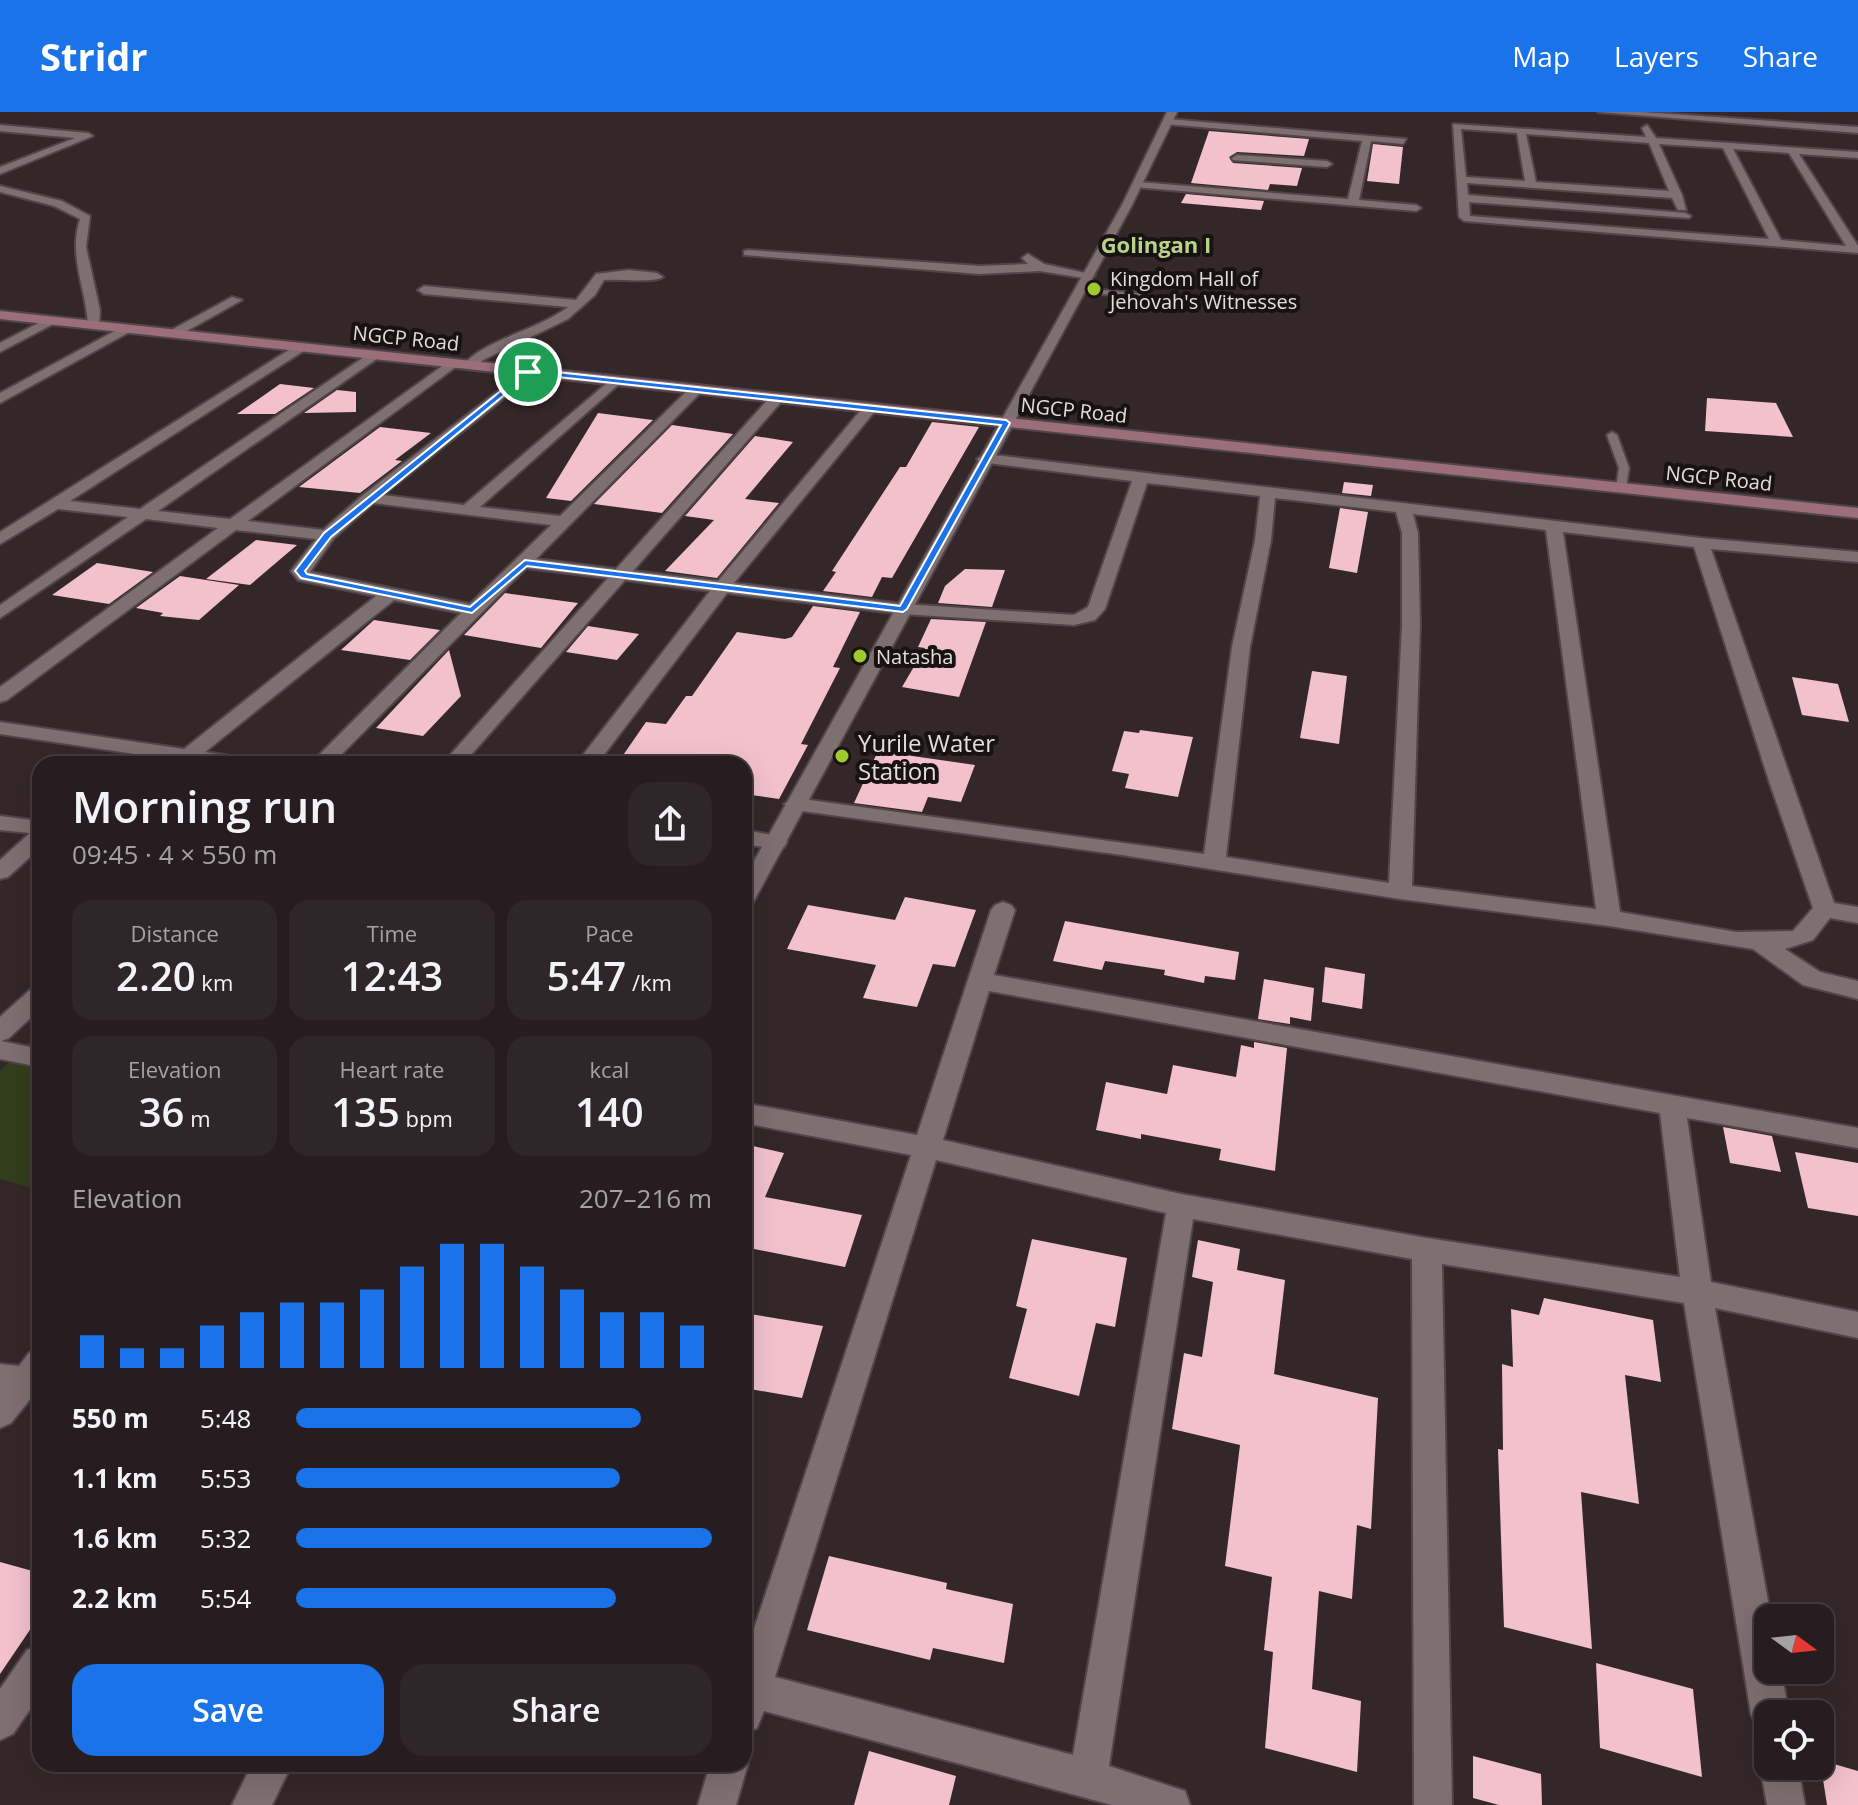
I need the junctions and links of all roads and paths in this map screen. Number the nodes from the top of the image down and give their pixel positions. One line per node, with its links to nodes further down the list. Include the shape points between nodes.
1 (1603, 112): 2 (street)
2 (1641, 115): 6 (street); 9 (street)
3 (1170, 117): 5 (street); 20 (street)
4 (0, 128): 17 (street, via 88,136)
5 (1247, 129): 8 (street); 14 (street)
6 (1858, 130)
7 (1521, 131): 9 (street); 18 (street, via 1455,122); 19 (street)
8 (1367, 139): 10 (street); 24 (street)
9 (1653, 140): 11 (street); 22 (street)
10 (1403, 141)
11 (1726, 145): 12 (street); 28 (street)
12 (1792, 150): 13 (street); 29 (street)
13 (1858, 155)
14 (1237, 158): 15 (street); 16 (street)
15 (1327, 164)
16 (1232, 169)
17 (0, 171)
18 (1462, 180): 19 (street); 23 (street)
19 (1531, 184): 22 (street)
20 (1138, 185): 24 (street, via 1225,186); 33 (street)
21 (0, 189): 42 (street, via 86,218 78,260 94,301)
22 (1677, 195): 26 (street)
23 (1463, 198): 26 (street); 27 (street, via 1465,217 1471,220)
24 (1353, 203): 25 (street)
25 (1416, 208)
26 (1685, 216): 27 (street)
27 (1691, 237): 28 (street)
28 (1777, 244): 29 (street)
29 (1856, 250)
30 (748, 253): 32 (street, via 980,270)
31 (1027, 255): 32 (street)
32 (1040, 267): 33 (street)
33 (1089, 275): 36 (street)
34 (657, 277): 39 (street, via 600,277)
35 (424, 290): 39 (street)
36 (1080, 290): 37 (lane); 56 (street)
37 (1148, 296)
38 (236, 300): 44 (street)
39 (577, 304): 49 (street, via 558,320)
40 (0, 315): 41 (main road, NGCP Road)
41 (53, 321): 42 (main road, NGCP Road); 46 (street)
42 (94, 325): 43 (main road, NGCP Road)
43 (129, 329): 44 (main road, NGCP Road); 54 (street)
44 (173, 333): 45 (main road, NGCP Road)
45 (300, 347): 47 (main road, NGCP Road); 63 (street)
46 (0, 348)
47 (373, 355): 48 (main road, NGCP Road); 67 (street)
48 (452, 363): 49 (main road, NGCP Road); 69 (street)
49 (470, 365): 50 (main road, NGCP Road)
50 (528, 372): 51 (main road, NGCP Road); 62 (street)
51 (614, 381): 52 (main road, NGCP Road); 65 (street)
52 (696, 390): 53 (main road, NGCP Road); 68 (street)
53 (777, 398): 55 (main road, NGCP Road); 76 (street)
54 (0, 399)
55 (870, 408): 56 (main road, NGCP Road); 77 (street)
56 (1006, 423): 58 (street); 60 (main road, NGCP Road)
57 (1612, 435): 60 (lane, via 1624,468)
58 (985, 459): 59 (street); 79 (street)
59 (1141, 476): 61 (street); 79 (street, via 1096,609 1089,616 1036,619)
60 (1621, 488): 66 (main road, NGCP Road)
61 (1268, 492): 64 (street); 94 (street, via 1241,647)
62 (369, 498): 65 (street); 71 (street)
63 (55, 504): 67 (street); 72 (street)
64 (1403, 508): 70 (street); 97 (street, via 1410,533 1411,625)
65 (466, 511): 68 (street)
66 (1858, 513)
67 (141, 515): 69 (street); 81 (street)
68 (566, 522): 75 (street)
69 (235, 525): 71 (street); 82 (street)
70 (1554, 526): 73 (street); 101 (street)
71 (327, 535): 78 (street, via 300,571 304,576)
72 (0, 539)
73 (1701, 543): 74 (street); 98 (street)
74 (1858, 557)
75 (525, 563): 76 (street); 80 (street)
76 (619, 576): 77 (street); 86 (street)
77 (722, 587): 79 (street); 87 (street)
78 (389, 595): 80 (street); 84 (street)
79 (903, 609): 88 (street)
80 (472, 610): 85 (street)
81 (0, 613)
82 (0, 696)
83 (0, 728): 84 (street)
84 (188, 756)
85 (328, 756)
86 (459, 756)
87 (592, 756)
88 (795, 804): 92 (street); 94 (street)
89 (0, 823): 90 (street)
90 (32, 827)
91 (752, 838): 92 (street)
92 (776, 842): 96 (street)
93 (32, 843): 95 (street)
94 (1214, 862): 97 (street)
95 (0, 872)
96 (752, 885)
97 (1400, 892): 101 (street)
98 (1825, 909): 100 (street); 102 (street, via 1799,938)
99 (1003, 910): 103 (street)
100 (1858, 915)
101 (1609, 918): 102 (street)
102 (1759, 942): 104 (street, via 1812,979)
103 (980, 981): 109 (street); 112 (street)
104 (1858, 990)
105 (32, 1002): 106 (street)
106 (0, 1032)
107 (0, 1050): 108 (street)
108 (32, 1056)
109 (1672, 1105): 111 (street); 115 (street)
110 (752, 1114): 112 (street)
111 (1858, 1138)
112 (927, 1147): 113 (street); 120 (street)
113 (1181, 1205): 114 (street); 126 (street)
114 (1427, 1250): 115 (street); 131 (street)
115 (1697, 1292): 116 (street); 122 (street)
116 (1858, 1325)
117 (22, 1374): 118 (street)
118 (0, 1413)
119 (32, 1675): 123 (street)
120 (752, 1683)
121 (752, 1699): 126 (street)
122 (1768, 1700)
123 (0, 1721)
124 (269, 1772): 128 (street)
125 (727, 1772): 129 (street)
126 (1088, 1778): 130 (street)
127 (1782, 1780): 132 (street)
128 (251, 1805)
129 (717, 1805)
130 (1171, 1805)
131 (1433, 1805)
132 (1786, 1805)

